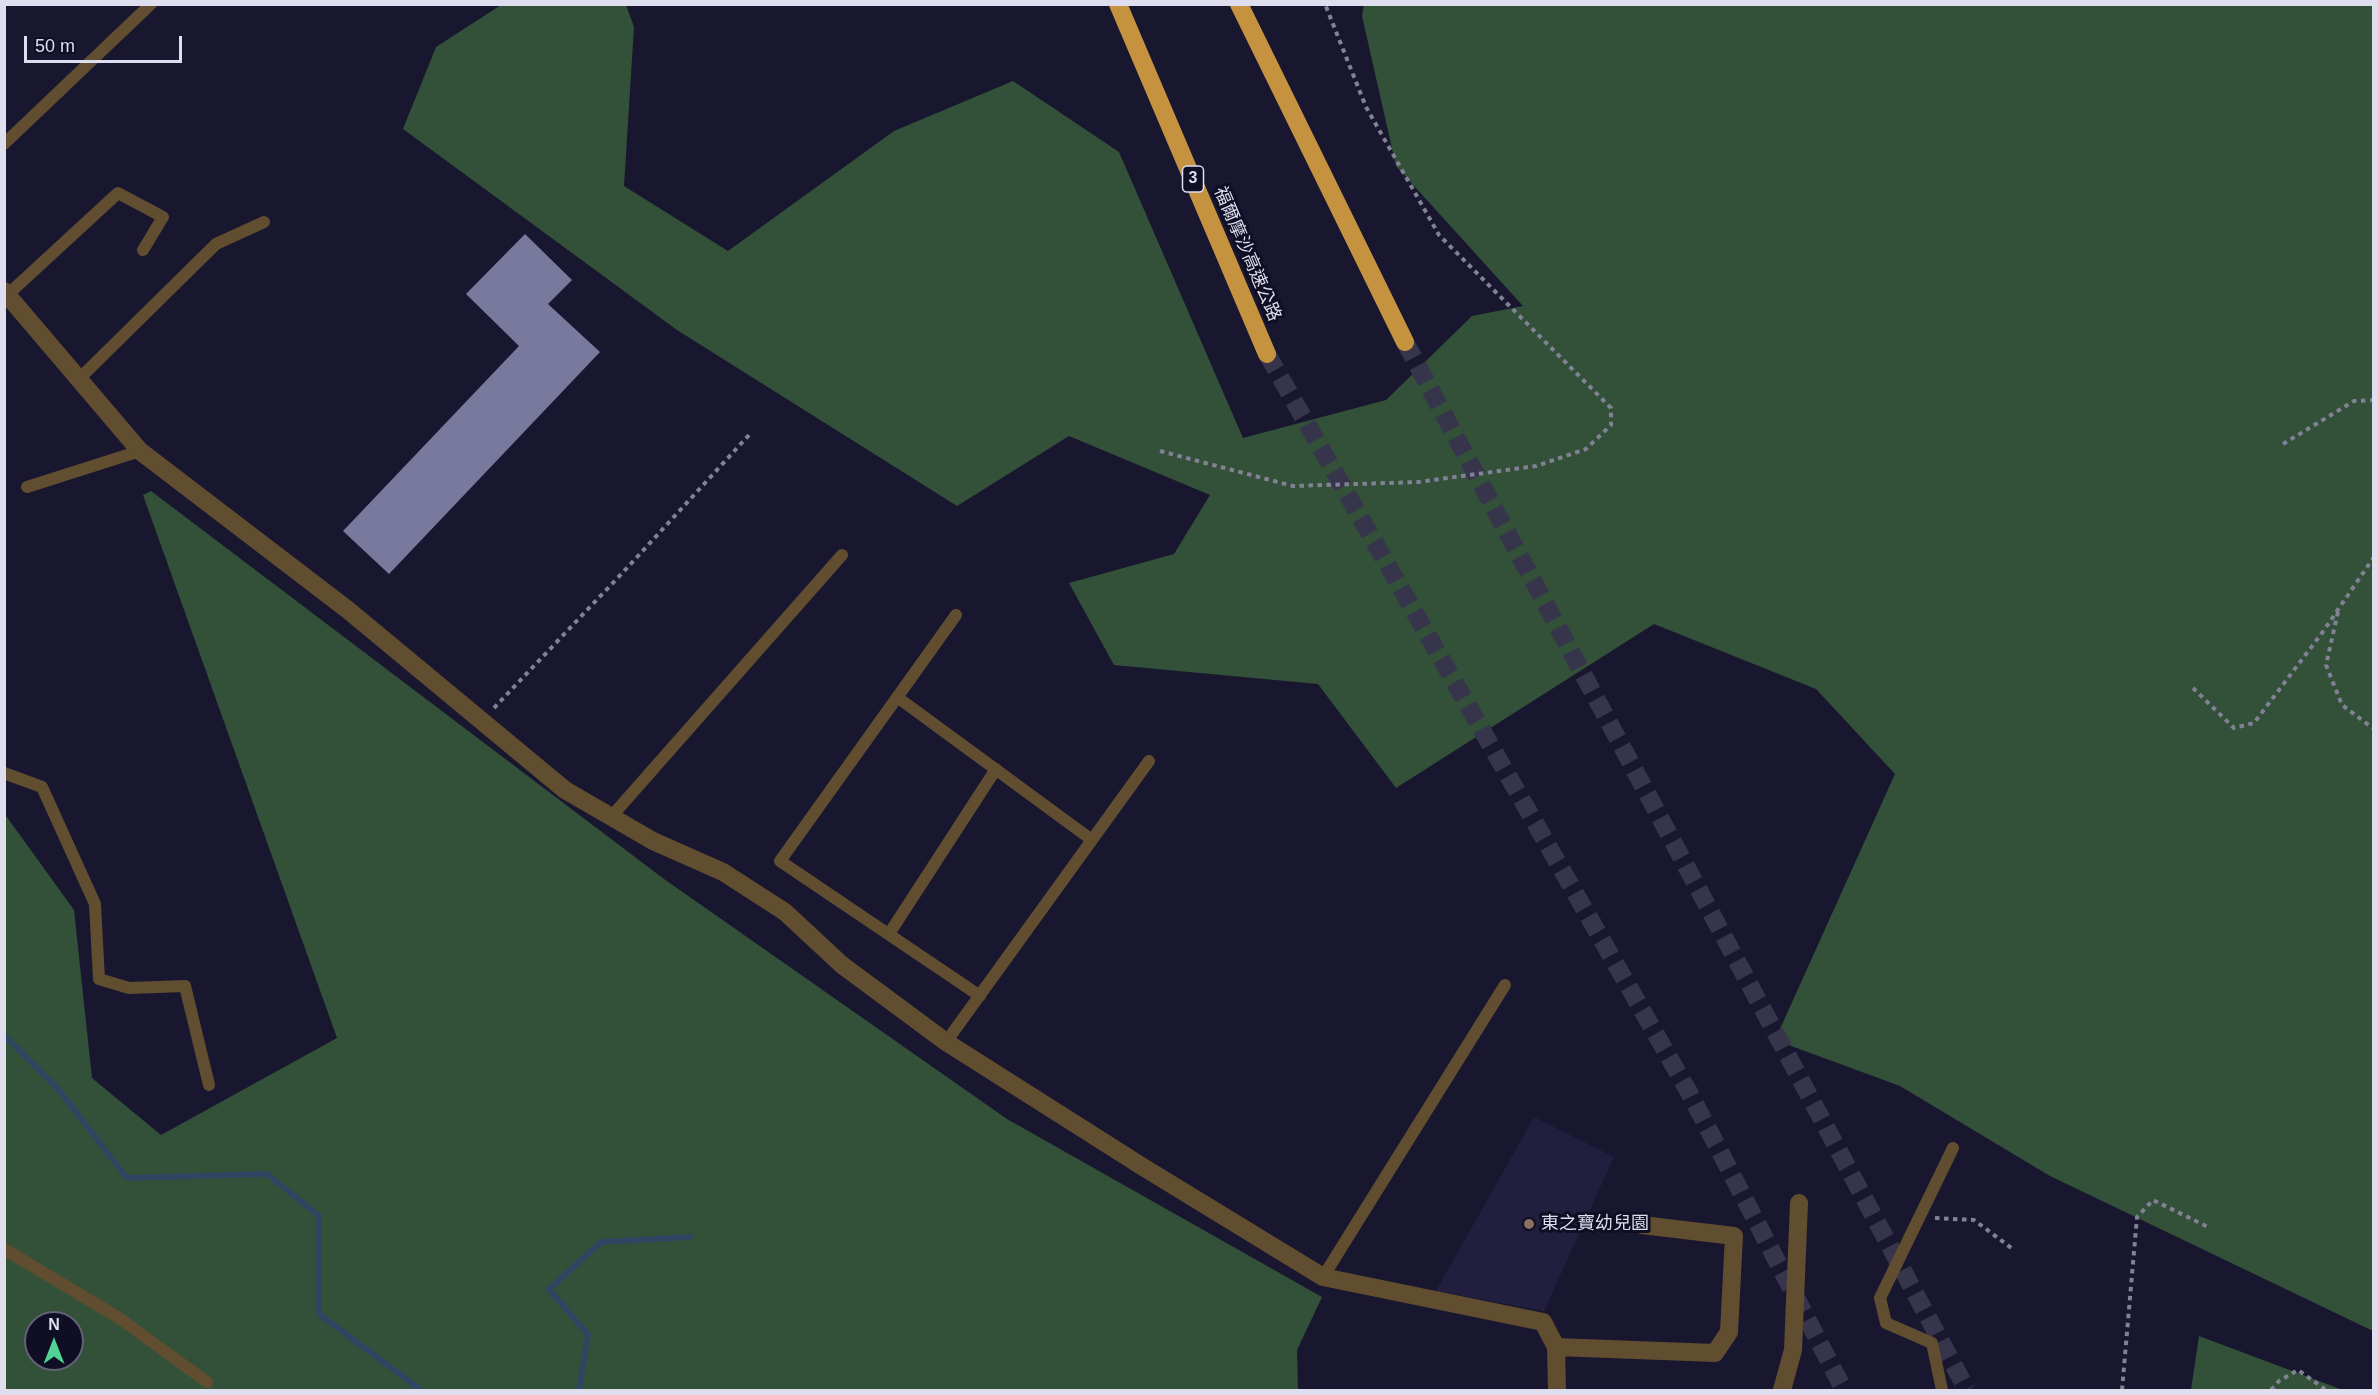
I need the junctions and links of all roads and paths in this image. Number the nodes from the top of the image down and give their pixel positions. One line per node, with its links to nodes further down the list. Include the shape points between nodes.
1 (151, 4): 4 (lane)
2 (1118, 4): 9 (highway, 福爾摩沙高速公路 / 3)
3 (1239, 4): 8 (highway)
4 (4, 144)
5 (264, 222): 10 (lane, via 216,244)
6 (143, 250): 7 (lane, via 163,217 118,193)
7 (6, 295): 10 (street)
8 (1406, 342)
9 (1267, 354)
10 (79, 379): 14 (street)
11 (2373, 400): 13 (path, via 2354,401)
12 (749, 435): 22 (path)
13 (2283, 444)
14 (140, 451): 15 (lane); 22 (street, via 348,610)
15 (27, 488)
16 (842, 555): 27 (lane)
17 (2373, 557): 18 (path)
18 (2339, 609): 20 (path, via 2254,723 2234,728); 23 (path, via 2326,665 2342,705)
19 (956, 615): 21 (lane)
20 (2193, 688)
21 (897, 697): 25 (lane); 29 (lane, via 780,861)
22 (481, 721): 27 (street, via 565,790)
23 (2373, 729)
24 (1149, 761): 28 (lane)
25 (996, 770): 28 (lane); 29 (lane)
26 (4, 773): 33 (lane, via 42,787 94,904 99,979 129,988 185,986)
27 (611, 818): 32 (street, via 723,872 785,912 842,964)
28 (1092, 840): 31 (lane)
29 (889, 934): 31 (lane)
30 (1504, 985): 41 (lane)
31 (980, 996): 32 (lane)
32 (946, 1042): 41 (street)
33 (209, 1086)
34 (1953, 1148): 36 (lane)
35 (1799, 1203): 45 (street, via 1793,1350)
36 (1920, 1217): 40 (path, via 1974,1220); 46 (lane, via 1880,1298 1886,1323 1932,1343)
37 (1642, 1225): 42 (street, via 1734,1236 1729,1332 1715,1353)
38 (2210, 1228): 47 (path, via 2153,1200 2137,1217)
39 (4, 1249): 43 (lane, via 119,1318)
40 (2014, 1250)
41 (1323, 1277): 42 (street, via 1543,1322)
42 (1556, 1347): 44 (street)
43 (207, 1382)
44 (1557, 1390)
45 (1782, 1390)
46 (1942, 1390)
47 (2122, 1390)
48 (2271, 1390): 49 (path, via 2298,1370)
49 (2326, 1390)

